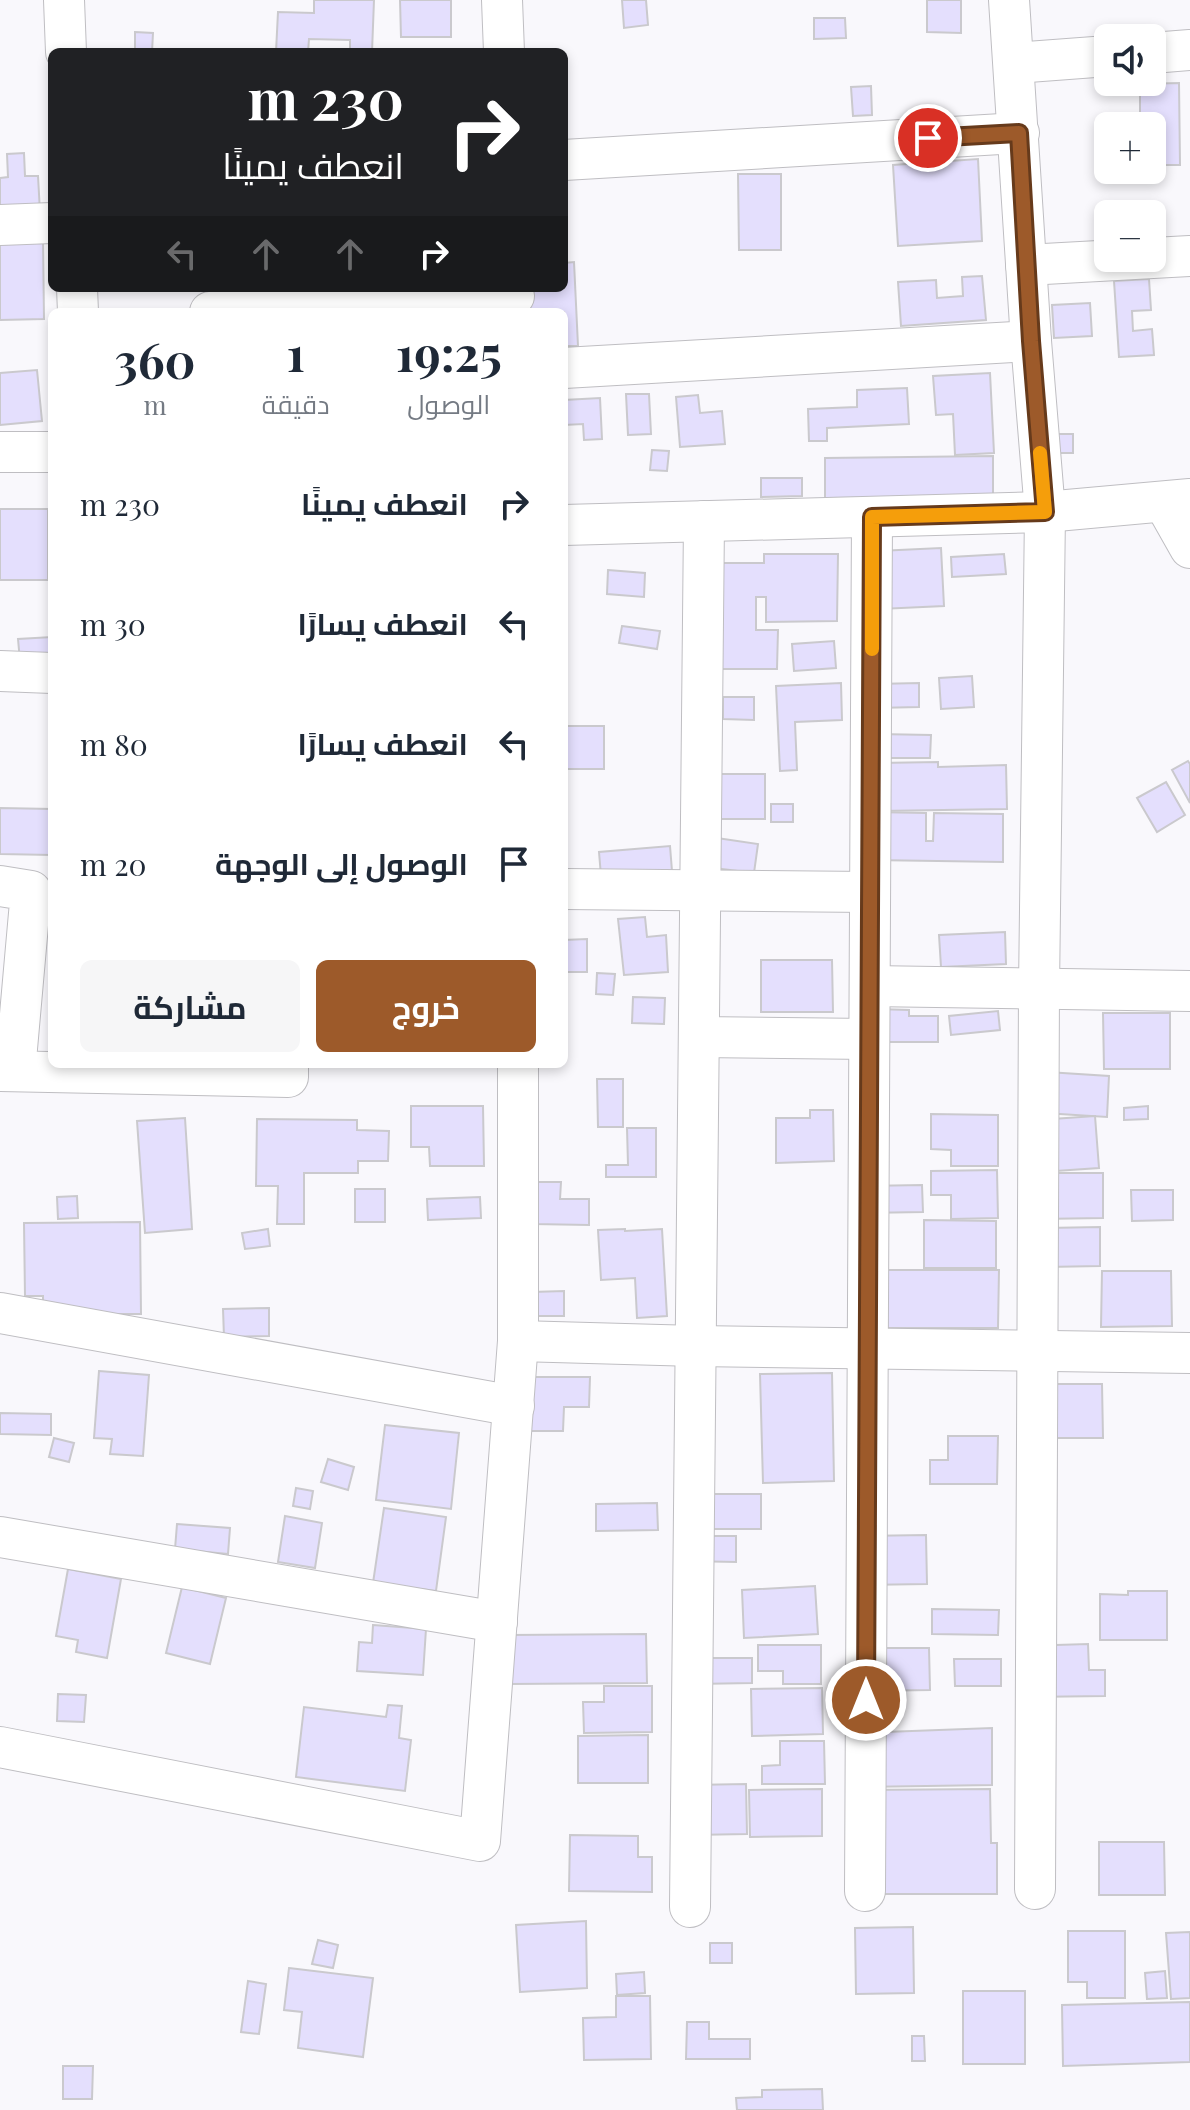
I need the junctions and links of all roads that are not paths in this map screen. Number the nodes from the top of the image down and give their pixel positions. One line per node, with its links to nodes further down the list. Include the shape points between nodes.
1 (64, 0): 4 (street)
2 (502, 0): 5 (street)
3 (1009, 0): 9 (street)
4 (66, 48)
5 (504, 48)
6 (1190, 50): 7 (street)
7 (1166, 52)
8 (1094, 57): 9 (street)
9 (1014, 63): 10 (street)
10 (1019, 133): 11 (street); 15 (street)
11 (568, 160)
12 (48, 223): 13 (street)
13 (0, 225)
14 (1190, 256): 15 (street)
15 (1026, 265): 18 (street)
16 (514, 299): 17 (street)
17 (304, 308)
18 (1031, 341): 19 (street); 23 (street)
19 (568, 368)
20 (0, 452): 21 (street)
21 (48, 452)
22 (1177, 501): 23 (street); 27 (street)
23 (1045, 512): 24 (street); 35 (street)
24 (872, 517): 25 (street); 33 (street)
25 (704, 521): 26 (street); 32 (street)
26 (568, 525)
27 (1190, 548)
28 (0, 671): 29 (street)
29 (48, 673)
30 (0, 886): 41 (street, via 31,891)
31 (568, 889): 32 (street)
32 (700, 889): 33 (street); 37 (street)
33 (870, 892): 34 (street)
34 (870, 986): 35 (street); 38 (street)
35 (1039, 989): 36 (street); 46 (street)
36 (1190, 991)
37 (699, 1037): 38 (street); 44 (street)
38 (869, 1039): 45 (street)
39 (288, 1068): 41 (street, via 288,1077)
40 (518, 1068): 43 (street)
41 (8, 1071)
42 (0, 1313): 48 (street)
43 (518, 1341): 44 (street); 48 (street)
44 (696, 1346): 45 (street); 54 (street)
45 (868, 1349): 46 (street); 53 (street)
46 (1037, 1351): 47 (street); 52 (street)
47 (1190, 1353)
48 (514, 1406): 50 (street)
49 (0, 1537): 50 (street)
50 (497, 1622): 51 (street, via 480,1841)
51 (0, 1747)
52 (1035, 1889)
53 (865, 1891)
54 (690, 1907)

